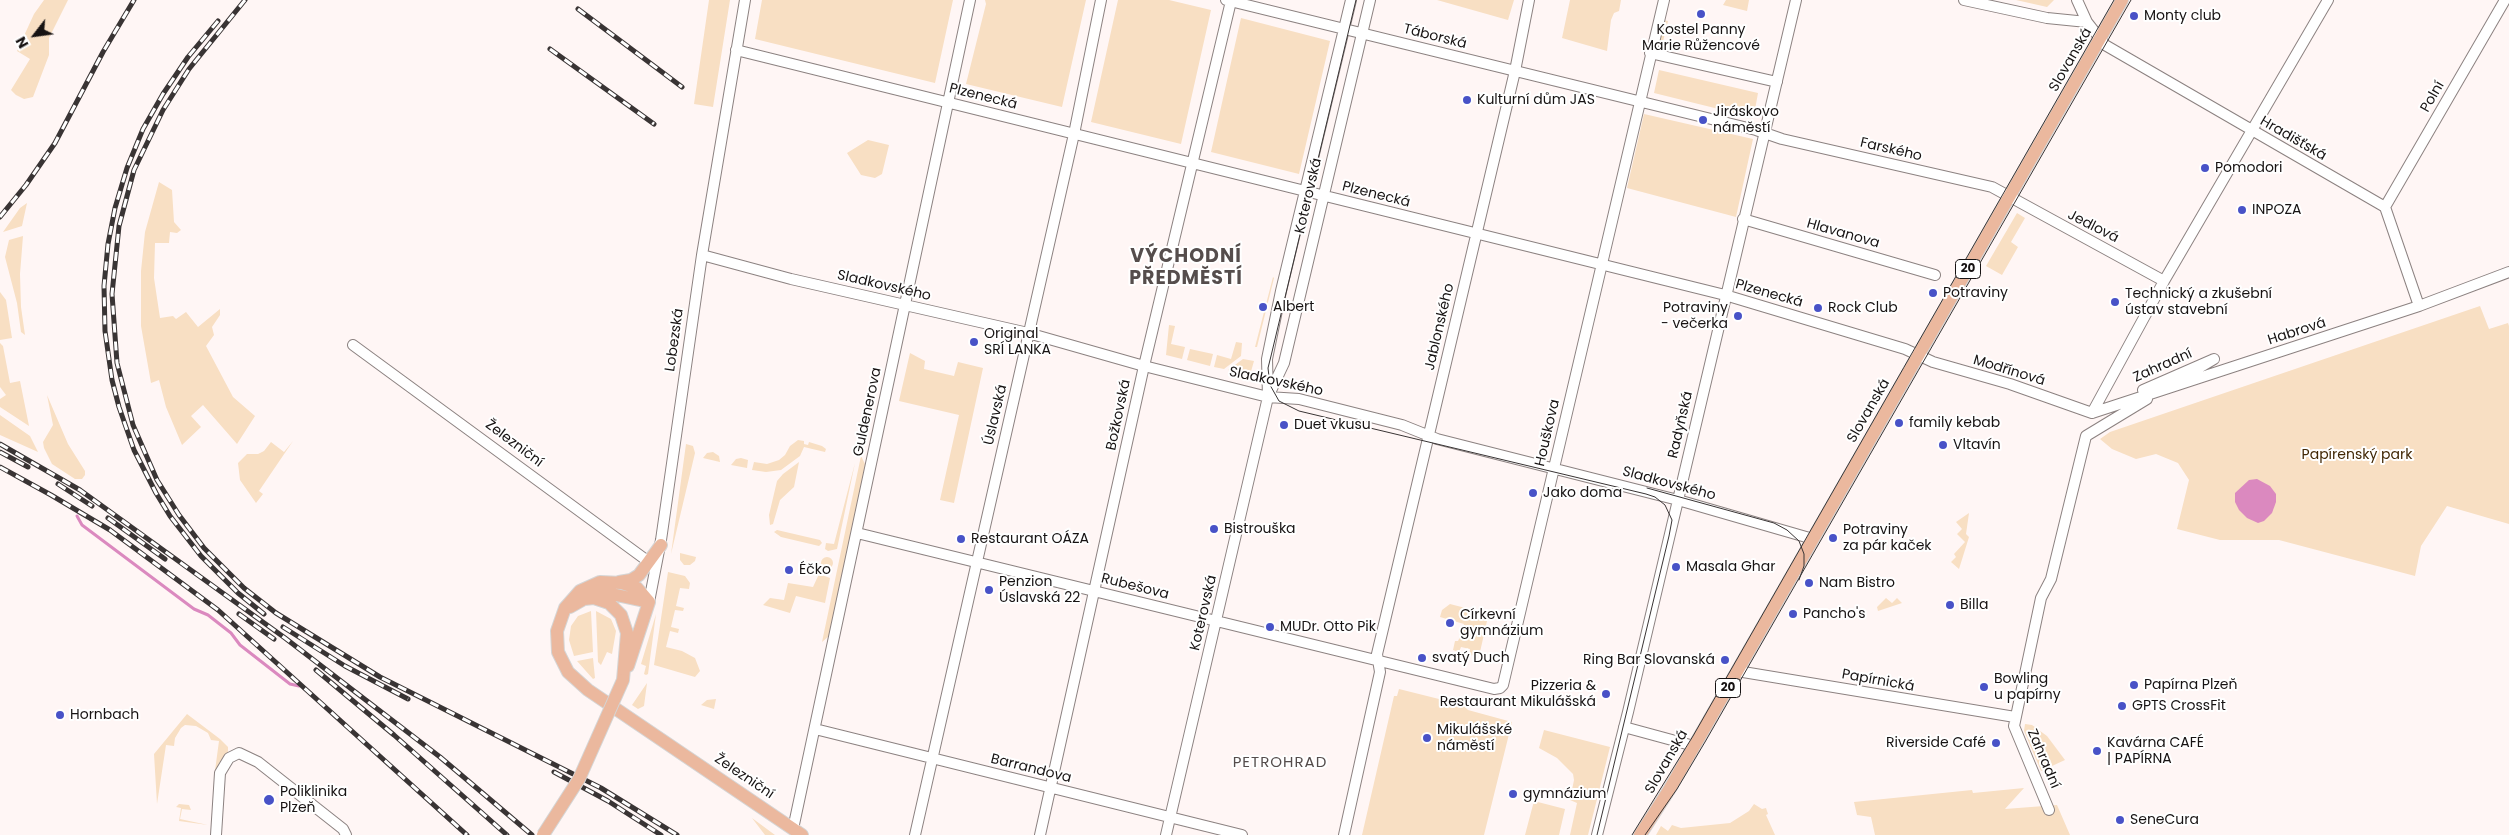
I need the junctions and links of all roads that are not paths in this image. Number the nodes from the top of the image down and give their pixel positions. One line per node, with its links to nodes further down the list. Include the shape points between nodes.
1 (745, 0): 19 (street, Lobezská)
2 (970, 0): 24 (street, Guldenerova)
3 (1101, 0): 26 (street, Úslavská)
4 (1351, 0): 16 (street, Koterovská)
5 (1370, 0): 17 (street, Koterovská)
6 (1529, 0): 21 (street, Jablonského)
7 (1664, 0): 20 (street)
8 (1796, 0): 22 (street)
9 (1964, 0): 15 (street, via 2047,18)
10 (2077, 0): 15 (street, Hradišťská)
11 (2122, 0): 18 (main road, Slovanská / 20)
12 (2328, 0): 25 (street, Zahradní)
13 (2505, 0): 32 (street, Polní)
14 (1229, 1): 16 (street, Táborská); 28 (street, Božkovská)
15 (2087, 22): 18 (street, Hradišťská)
16 (1344, 29): 17 (street, Táborská); 29 (street, Koterovská)
17 (1362, 33): 21 (street, Táborská); 30 (street, Koterovská)
18 (2100, 39): 25 (street, Hradišťská, via 2105,45); 31 (main road, Slovanská / 20)
19 (736, 50): 24 (street, Plzenecká); 35 (street, Lobezská)
20 (1650, 53): 22 (street); 23 (street)
21 (1515, 71): 23 (street, Táborská); 34 (street, Jablonského)
22 (1777, 82): 27 (street)
23 (1638, 101): 27 (street); 36 (street, Houškova)
24 (948, 103): 26 (street, Plzenecká); 41 (street, Guldenerova)
25 (2252, 132): 32 (street, Hradišťská); 39 (street, Zahradní)
26 (1074, 134): 28 (street, Plzenecká); 43 (street, Úslavská)
27 (1766, 134): 31 (street, Farského, via 1992,187); 33 (street)
28 (1191, 163): 29 (street, Plzenecká); 46 (street, Božkovská)
29 (1305, 192): 30 (street, Plzenecká); 47 (street, Koterovská, via 1267,359)
30 (1323, 196): 34 (street, Plzenecká); 47 (street, Koterovská, via 1284,363)
31 (2009, 197): 39 (street, Jedlová); 45 (main road, Slovanská / 20)
32 (2385, 208): 42 (street)
33 (1743, 219): 38 (street, Hlavanova); 40 (street, Radyňská)
34 (1476, 234): 36 (street, Plzenecká); 49 (street, Jablonského)
35 (702, 255): 41 (street, Sladkovského); 54 (street, Lobezská)
36 (1600, 264): 40 (street, Plzenecká); 50 (street, Houškova)
37 (2509, 272): 42 (street, Habrová)
38 (1935, 275)
39 (2164, 281): 48 (street, Zahradní)
40 (1725, 296): 45 (street, Plzenecká); 51 (street, Radyňská)
41 (905, 305): 43 (street, Sladkovského); 52 (street, Guldenerova)
42 (2419, 306): 48 (street, Habrová)
43 (1028, 334): 46 (street, Sladkovského); 55 (street, Úslavská)
44 (353, 345): 56 (street, Železniční)
45 (1918, 355): 48 (street, Modřínová); 53 (main road, Slovanská / 20)
46 (1144, 366): 47 (street, Sladkovského); 58 (street, Božkovská)
47 (1268, 397): 49 (street, Sladkovského, via 1299,399 1402,425); 60 (street, Koterovská)
48 (2092, 413): 65 (street, Zahradní, via 2214,359 2086,436 2051,579 2041,598)
49 (1429, 436): 50 (street, Sladkovského); 62 (street, Jablonského)
50 (1554, 468): 51 (street, Sladkovského); 62 (street, Houškova, via 1503,685 1496,689)
51 (1678, 500): 53 (street, Sladkovského); 66 (street, Radyňská)
52 (856, 533): 55 (street, Rubešova); 67 (street, Guldenerova)
53 (1813, 539): 63 (main road, Slovanská / 20)
54 (660, 545): 56 (main road)
55 (976, 562): 58 (street, Rubešova); 69 (street, Úslavská)
56 (653, 565): 57 (main road, via 636,578); 59 (street)
57 (607, 582): 59 (main road, via 632,586); 61 (main road, via 580,591 568,604)
58 (1095, 591): 60 (street, Rubešova); 70 (street, Božkovská)
59 (649, 602): 61 (main road, via 612,593 594,593 574,602); 64 (main road)
60 (1216, 621): 62 (street, Rubešova); 72 (street, Koterovská)
61 (559, 622): 64 (main road, via 570,606 584,599 599,599 614,606 624,619 626,628); 74 (main road, Železniční, via 556,638 560,658 579,684)
62 (1378, 660): 82 (street, via 1378,683)
63 (1737, 671): 65 (street, Papírnická); 68 (main road, Slovanská / 20)
64 (623, 680): 77 (main road, bridge, via 579,778)
65 (2015, 717): 71 (street, Zahradní, via 2015,730)
66 (1625, 726): 68 (street); 83 (street)
67 (815, 729): 69 (street, Barrandova); 74 (street, Guldenerova)
68 (1694, 746): 84 (main road, Slovanská / 20)
69 (932, 758): 70 (street, Barrandova); 78 (street, Úslavská)
70 (1050, 787): 72 (street, Barrandova); 79 (street, Božkovská)
71 (2050, 810)
72 (1170, 817): 75 (street, Barrandova); 80 (street, Koterovská)
73 (345, 832): 76 (street, via 247,754 237,753 229,758 220,773)
74 (798, 832)
75 (1214, 832): 81 (street, Barrandova)
76 (216, 835)
77 (543, 835)
78 (914, 835)
79 (1040, 835)
80 (1166, 835)
81 (1242, 835)
82 (1344, 835)
83 (1597, 835)
84 (1640, 835)

